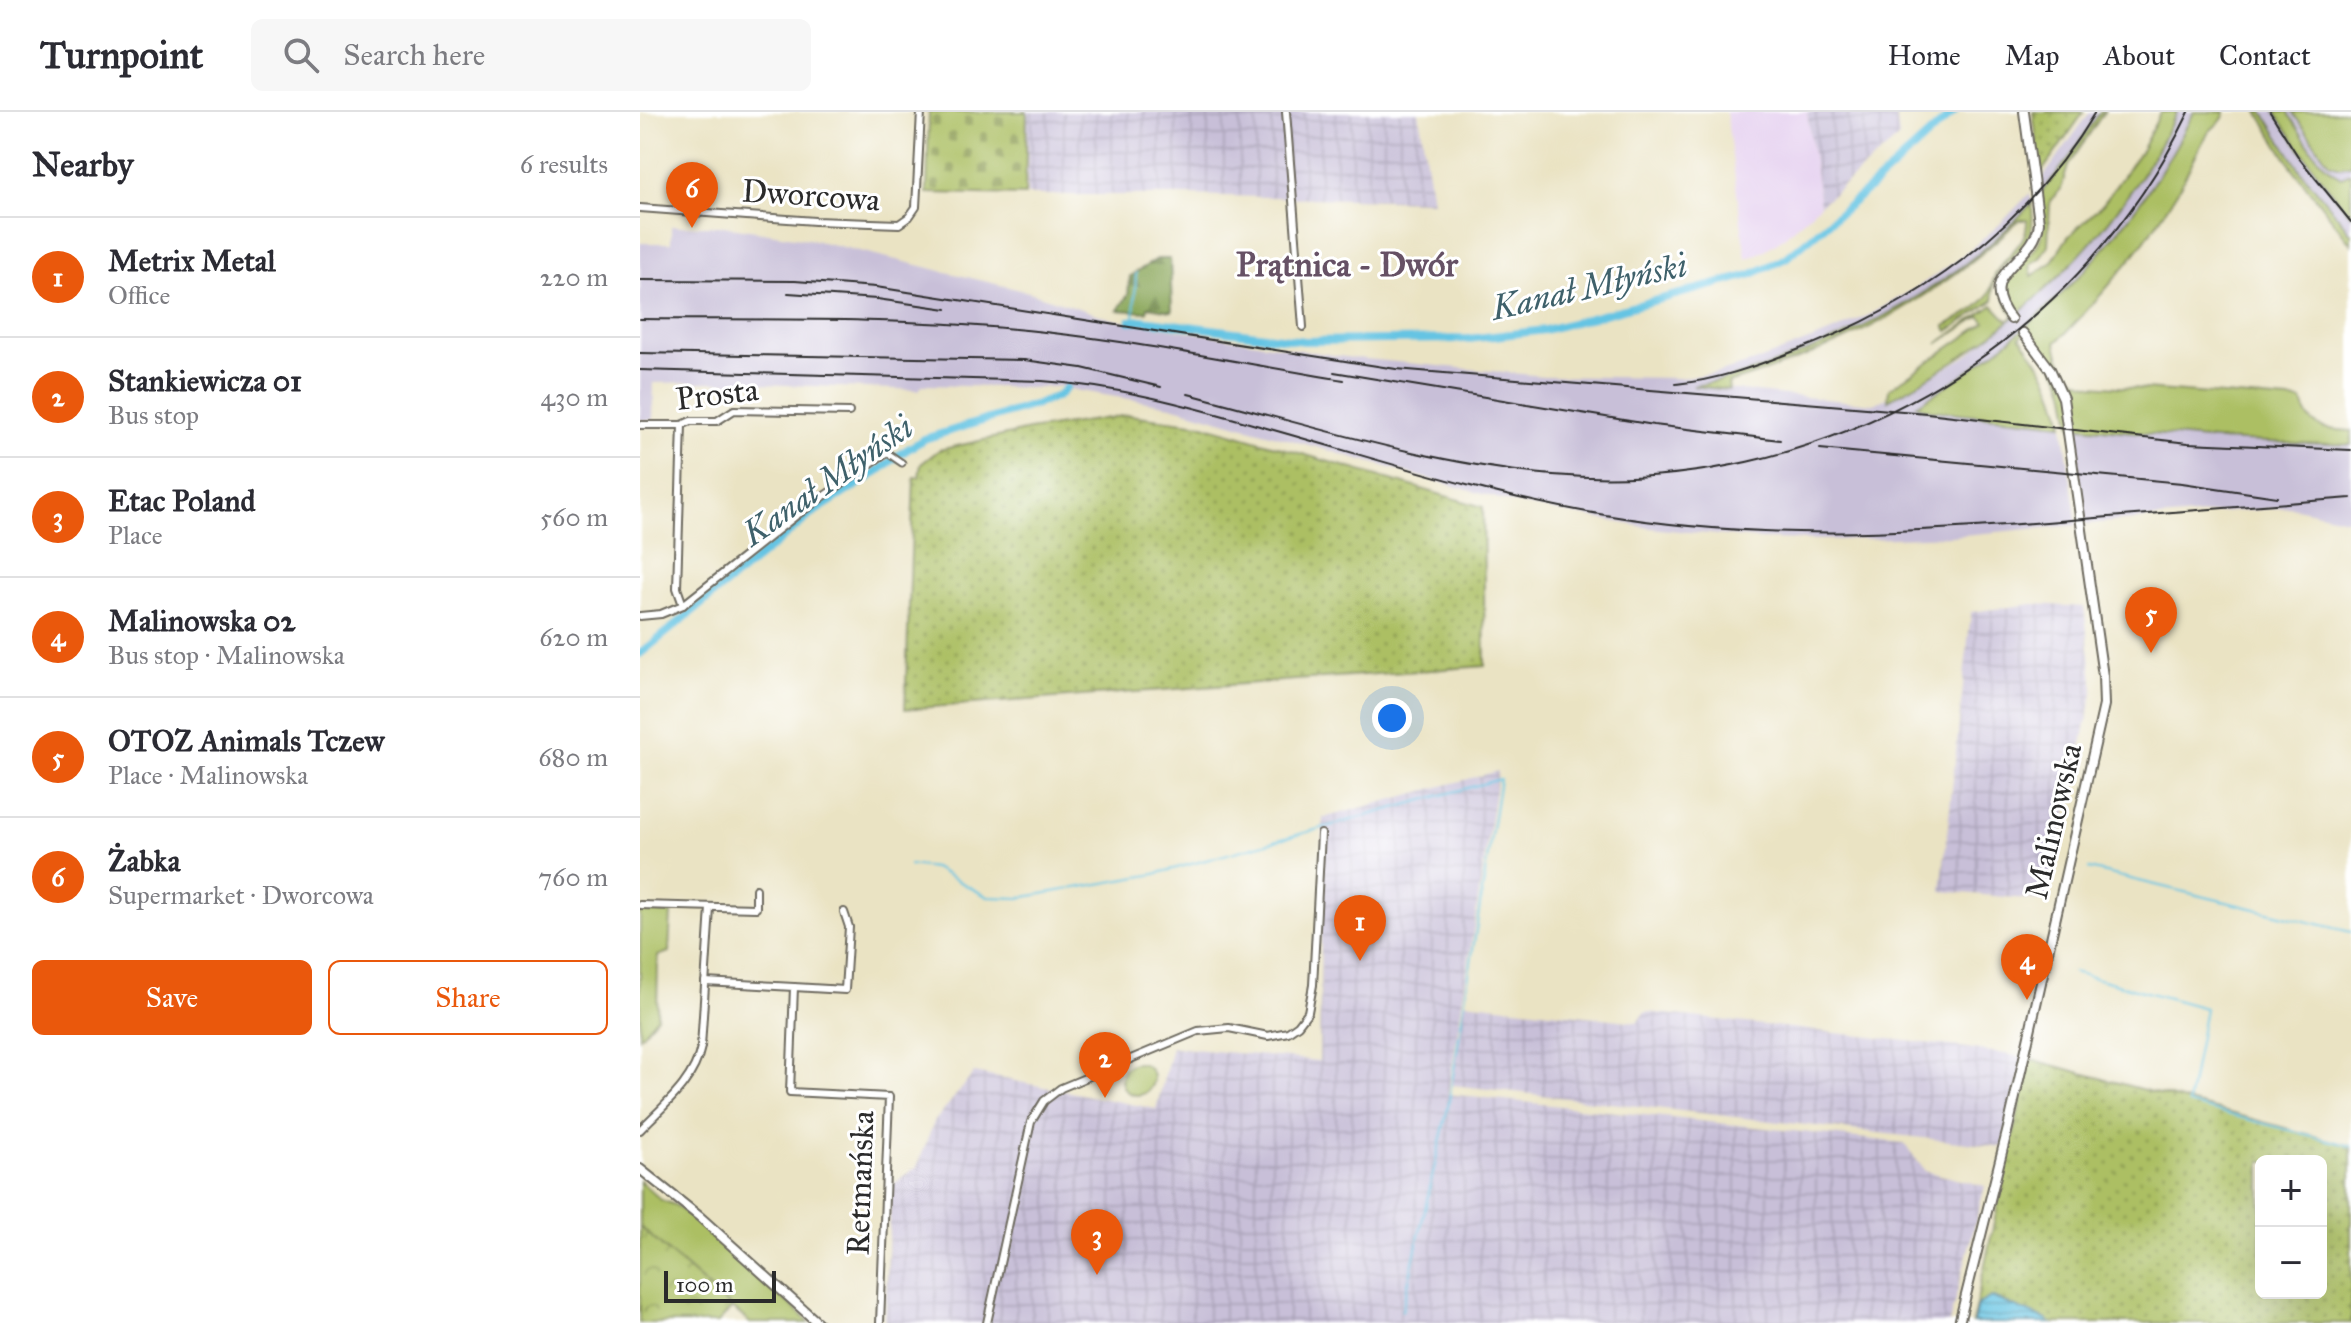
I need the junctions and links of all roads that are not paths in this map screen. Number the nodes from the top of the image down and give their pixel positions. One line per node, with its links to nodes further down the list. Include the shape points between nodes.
1 (921, 112): 4 (street, Dworcowa, via 917,200 899,224)
2 (1286, 112): 6 (street)
3 (2024, 112): 5 (street, via 2039,222 2032,245 2000,282 2001,302)
4 (640, 208)
5 (2011, 319)
6 (1303, 327)
7 (2023, 333): 27 (street, Malinowska, via 2050,369 2065,406 2104,696)
8 (849, 412): 10 (street, Prosta, via 734,410 717,421)
9 (640, 425): 10 (street, Prosta)
10 (682, 425): 13 (street, via 677,588)
11 (888, 453): 12 (street); 13 (street, via 797,515)
12 (902, 463)
13 (683, 605): 14 (street)
14 (640, 616)
15 (1321, 834): 26 (street, via 1313,985 1305,1016 1293,1029 1272,1036 1222,1027 1198,1031 1066,1086 1044,1101 1031,1122)
16 (756, 889): 18 (street, via 756,908)
17 (640, 905): 18 (street)
18 (710, 908): 20 (street)
19 (844, 912): 21 (street, via 849,927 845,990)
20 (705, 982): 21 (street); 22 (street, via 695,1068)
21 (794, 987): 25 (street, Retmańska, via 790,1092 889,1097)
22 (640, 1130)
23 (640, 1169): 24 (street)
24 (818, 1323)
25 (880, 1323)
26 (987, 1323)
27 (1959, 1323)

